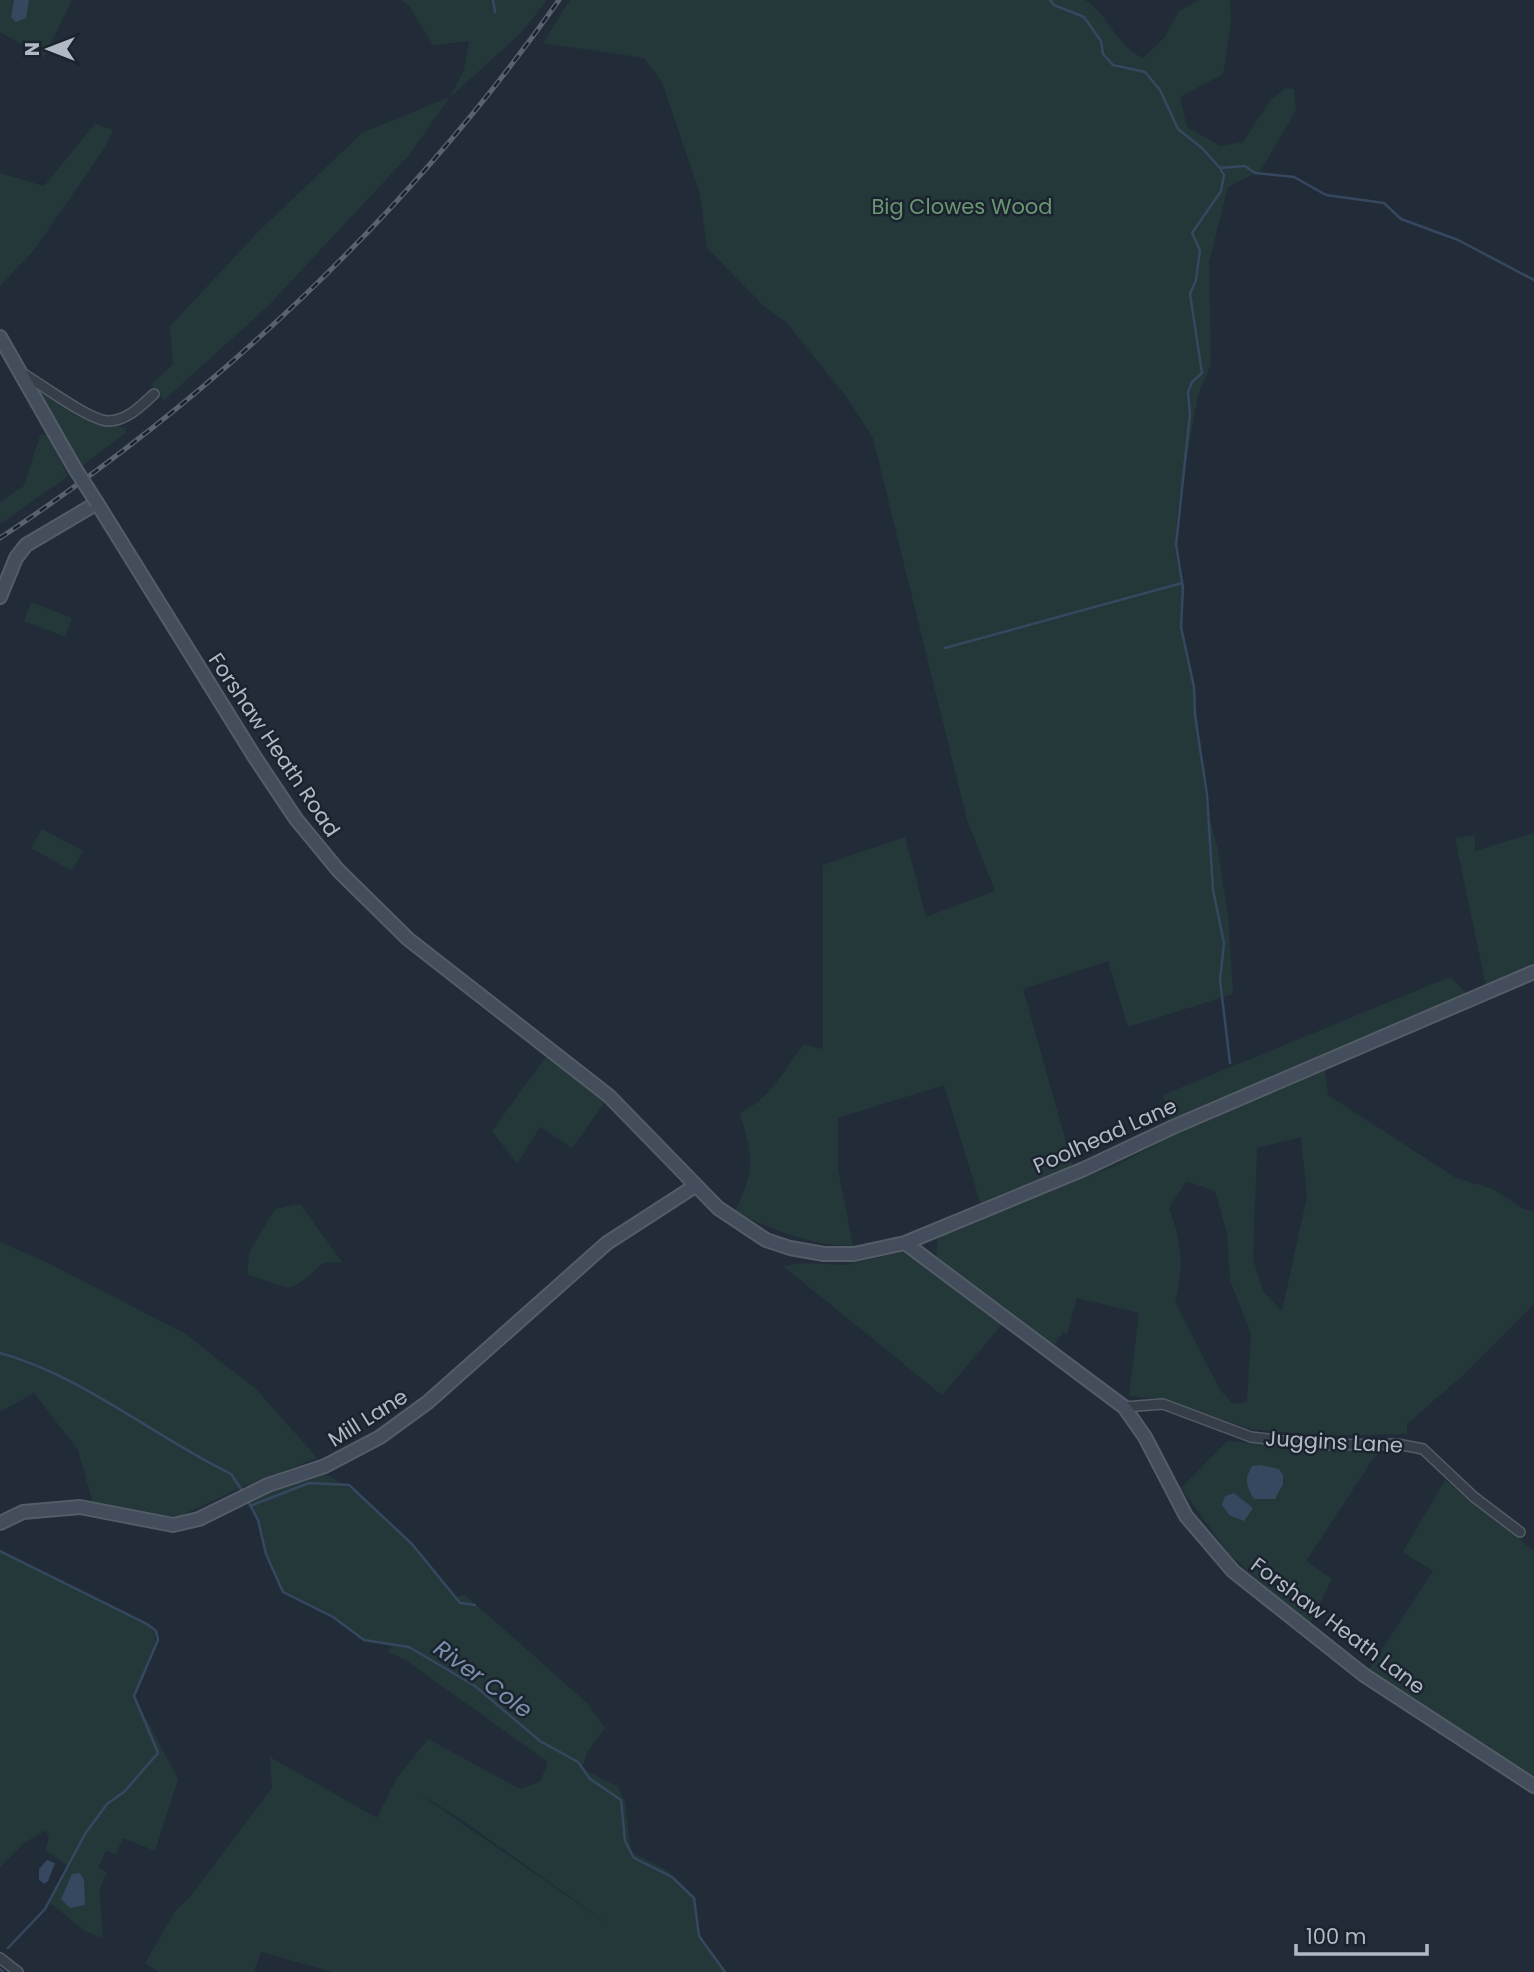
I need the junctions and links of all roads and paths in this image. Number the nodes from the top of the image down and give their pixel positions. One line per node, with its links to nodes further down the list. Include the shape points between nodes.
1 (0, 337): 2 (street, Forshaw Heath Road)
2 (18, 371): 3 (street, via 108,421 132,414); 4 (street, Forshaw Heath Road, bridge)
3 (154, 394)
4 (97, 503): 5 (street, via 26,545); 7 (street, Forshaw Heath Road, via 254,756 296,819 338,870 408,939 609,1096)
5 (0, 597)
6 (1534, 972): 8 (street, Poolhead Lane)
7 (695, 1186): 8 (street, Poolhead Lane, via 746,1227 790,1248 854,1254); 10 (street, Mill Lane, via 607,1243 428,1402 380,1437 325,1466 268,1485 199,1519 173,1525 80,1507 23,1511)
8 (905, 1243): 9 (street, Forshaw Heath Lane)
9 (1124, 1406): 11 (street, Juggins Lane, via 1163,1404 1251,1437 1423,1449); 12 (street, Forshaw Heath Lane, via 1186,1516 1233,1572 1364,1675)
10 (0, 1523)
11 (1520, 1532)
12 (1534, 1786)
13 (0, 1958): 14 (street)
14 (18, 1972)

